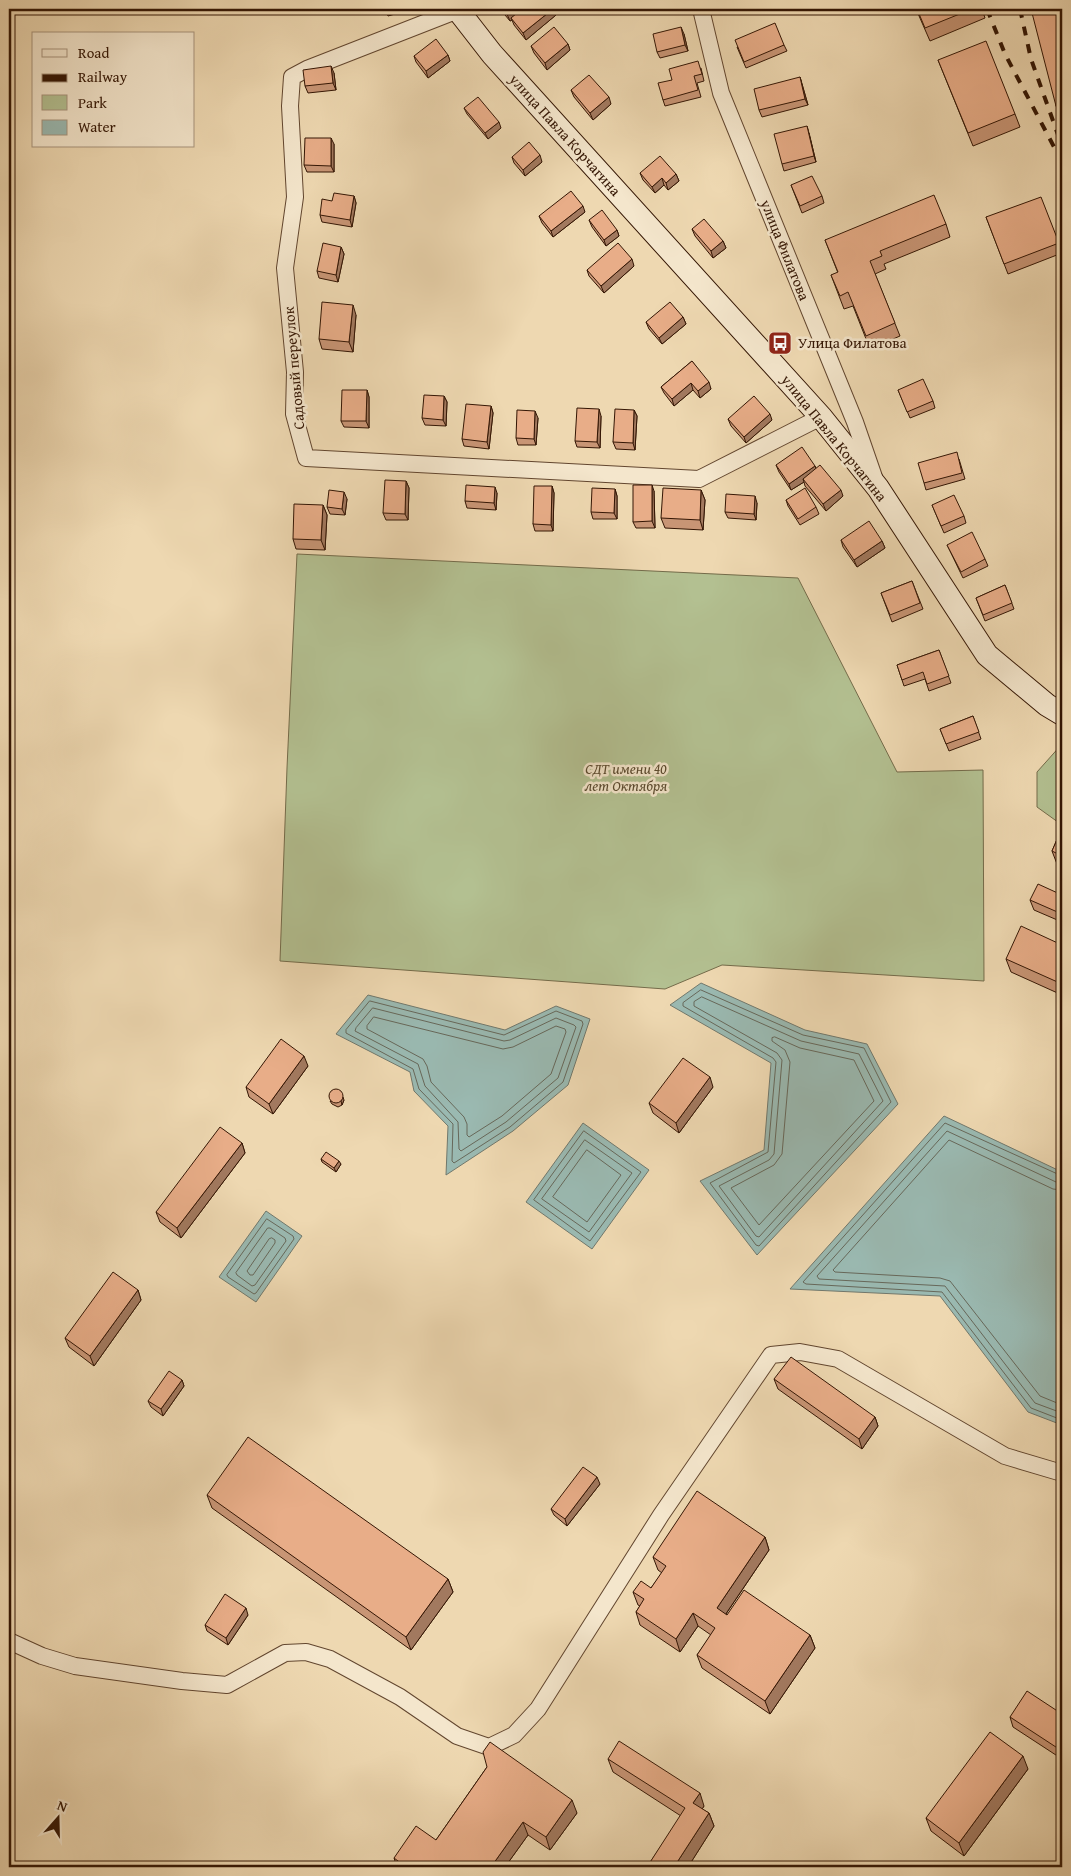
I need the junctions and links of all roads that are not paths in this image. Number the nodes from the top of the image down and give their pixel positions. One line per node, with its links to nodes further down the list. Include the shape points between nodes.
1 (457, 9): 3 (main road, улица Павла Корчагина, via 492,54); 3 (street, Садовый переулок, via 292,77 290,106 295,197 285,268 295,372 294,414 306,458 699,479)
2 (701, 9): 4 (street, улица Филатова, via 721,93 855,422)
3 (821, 417): 4 (main road, улица Павла Корчагина)
4 (878, 488): 5 (main road, улица Павла Корчагина, via 987,655)
5 (1062, 714)
6 (1062, 1473): 7 (street, via 1005,1456 838,1359 800,1352 771,1355 661,1515 538,1709 514,1735 488,1747 457,1736 400,1697 330,1659 306,1652 285,1653 227,1685 75,1666)
7 (9, 1641)

